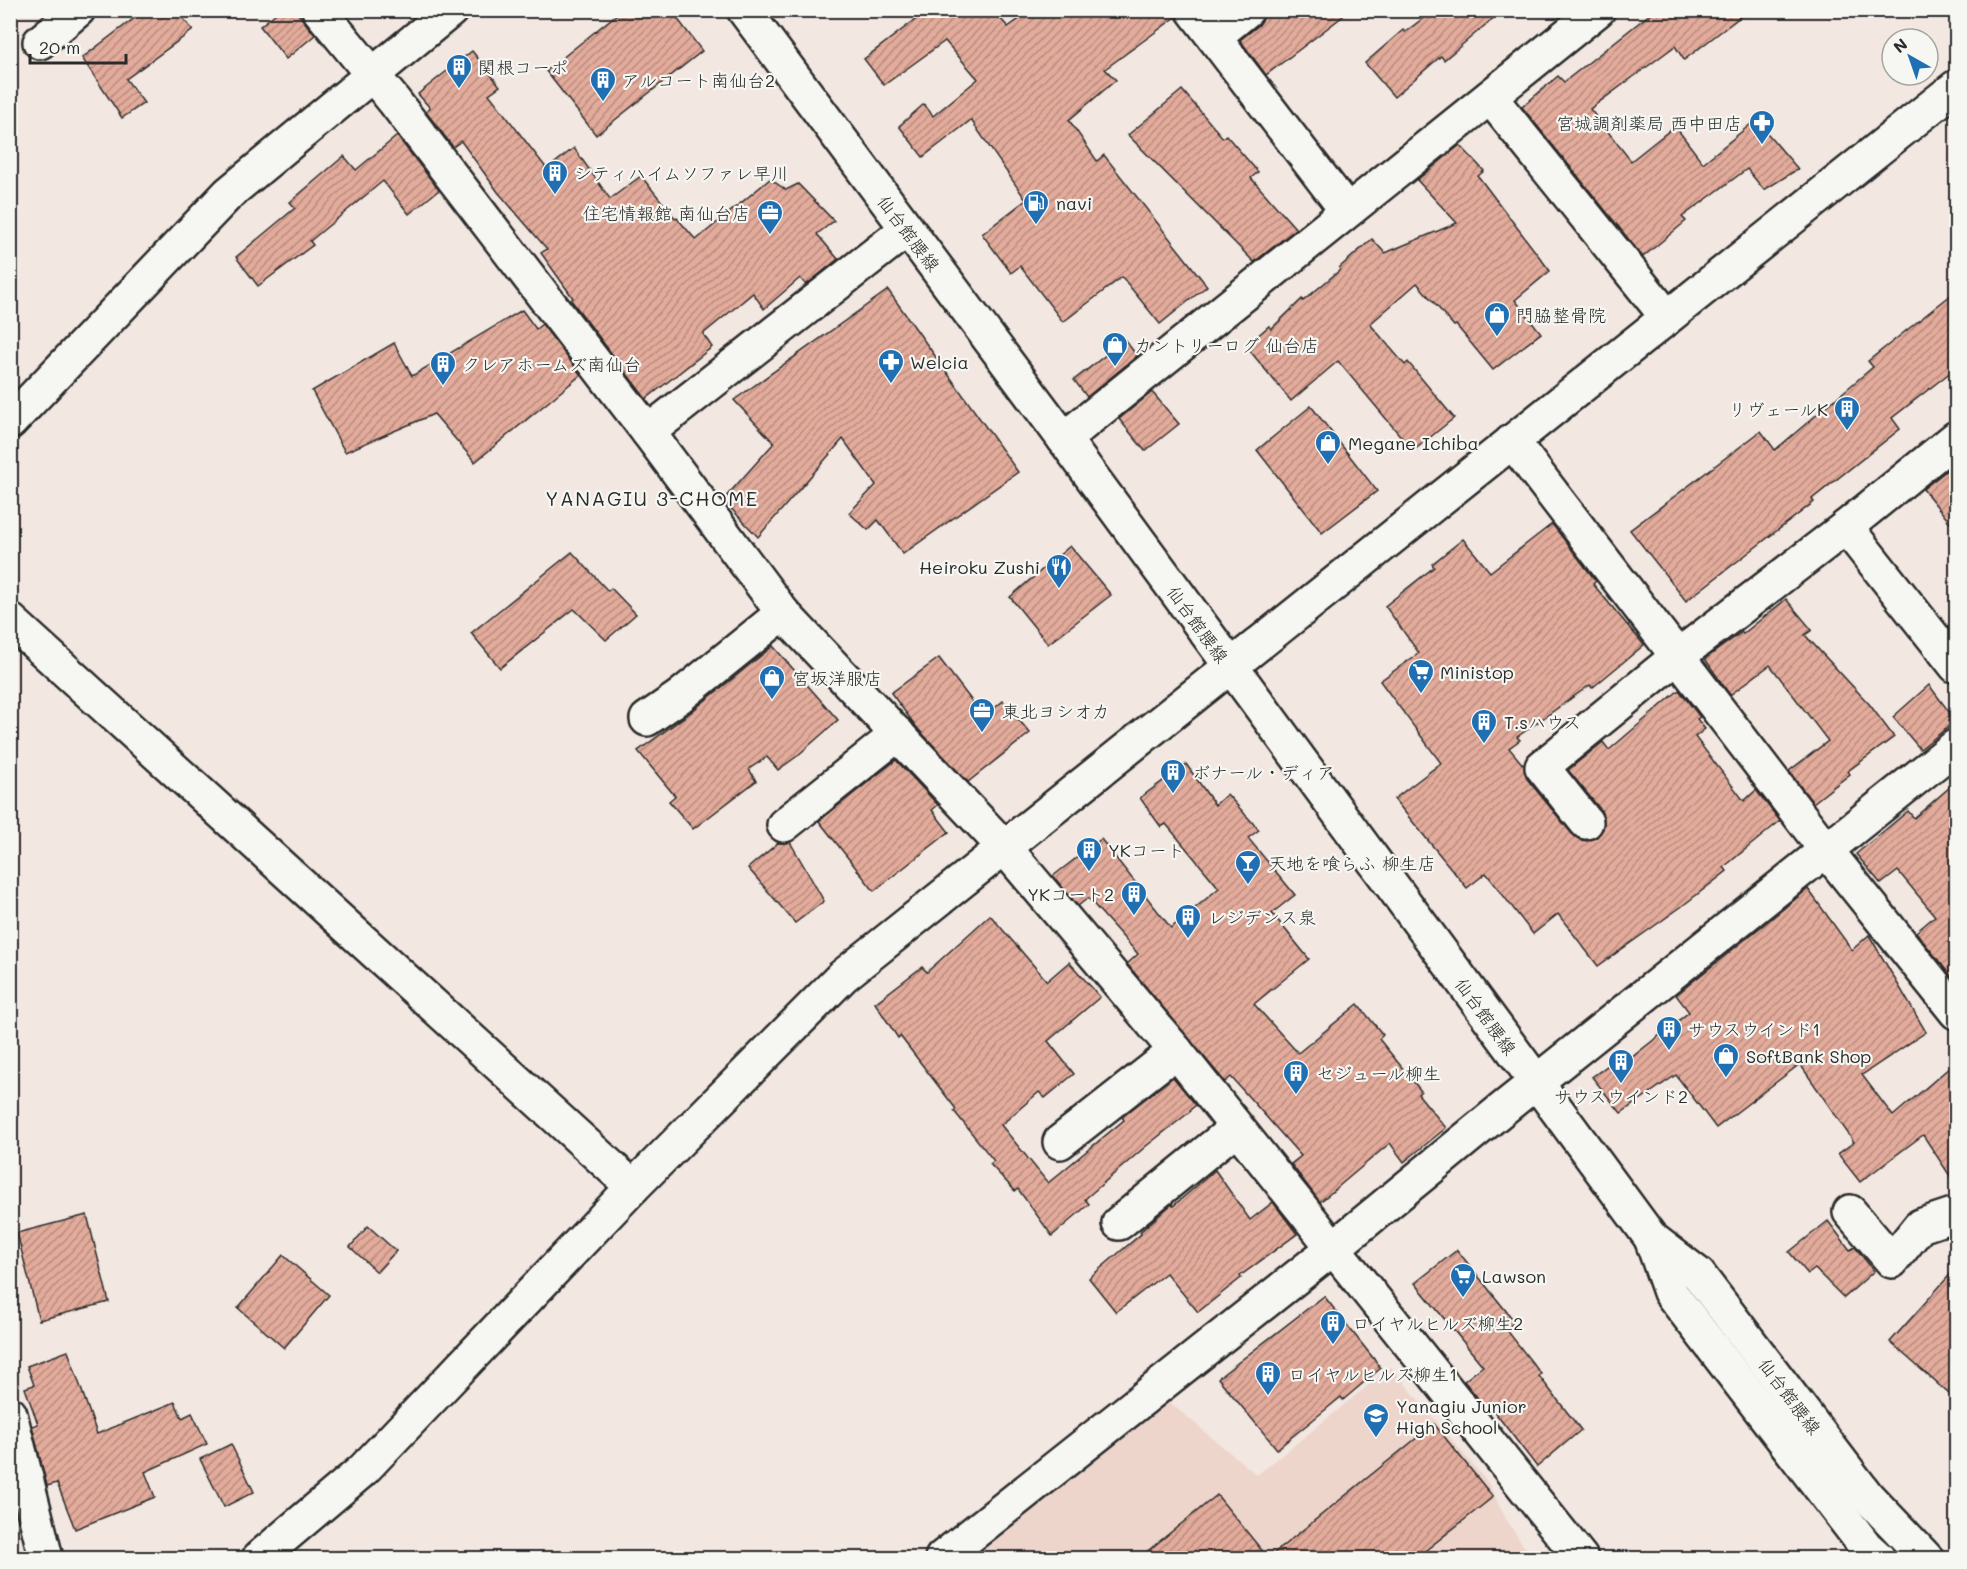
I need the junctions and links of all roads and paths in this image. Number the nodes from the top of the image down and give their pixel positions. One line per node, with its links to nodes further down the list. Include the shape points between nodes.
1 (78, 10): 9 (street)
2 (319, 10): 10 (street)
3 (452, 10): 10 (street)
4 (744, 10): 14 (street, 仙台館腰線)
5 (1193, 10): 8 (street)
6 (1247, 10): 8 (street)
7 (1598, 10): 12 (street)
8 (1214, 37): 13 (street)
9 (40, 42)
10 (374, 75): 16 (street, via 229,193); 17 (street)
11 (1956, 87): 15 (street)
12 (1490, 97): 13 (street); 15 (street)
13 (1347, 211): 19 (street)
14 (906, 230): 17 (street); 19 (street, 仙台館腰線)
15 (1667, 316): 20 (street)
16 (10, 422)
17 (648, 432): 22 (street)
18 (1956, 438): 21 (street)
19 (1064, 439): 25 (street, 仙台館腰線)
20 (1512, 441): 24 (street); 25 (street)
21 (1846, 527): 24 (street); 26 (street)
22 (783, 613): 27 (street, via 680,697); 28 (street)
23 (10, 620): 39 (street)
24 (1678, 656): 30 (street, via 1542,767); 33 (street)
25 (1230, 666): 32 (street); 36 (street, 仙台館腰線)
26 (1956, 666)
27 (647, 718)
28 (898, 734): 31 (street); 32 (street)
29 (1956, 746): 33 (street)
30 (1586, 822)
31 (784, 825)
32 (1004, 847): 35 (street); 39 (street, via 843,976)
33 (1826, 850): 34 (street); 36 (street)
34 (1956, 1012)
35 (1176, 1051): 37 (street); 38 (street)
36 (1535, 1083): 43 (street, 仙台館腰線); 44 (street)
37 (1236, 1128): 42 (street); 44 (street)
38 (1060, 1142)
39 (633, 1187): 47 (street, via 363,1470)
40 (1850, 1212): 41 (street, via 1892,1261 1920,1226)
41 (1956, 1214)
42 (1119, 1223)
43 (1651, 1238): 50 (street, 仙台館腰線, via 1670,1292); 51 (street, 仙台館腰線, via 1698,1274 1860,1487)
44 (1332, 1249): 48 (street); 49 (street)
45 (10, 1414): 46 (street)
46 (46, 1558)
47 (259, 1558)
48 (942, 1558)
49 (1581, 1558)
50 (1878, 1558)
51 (1926, 1558)

